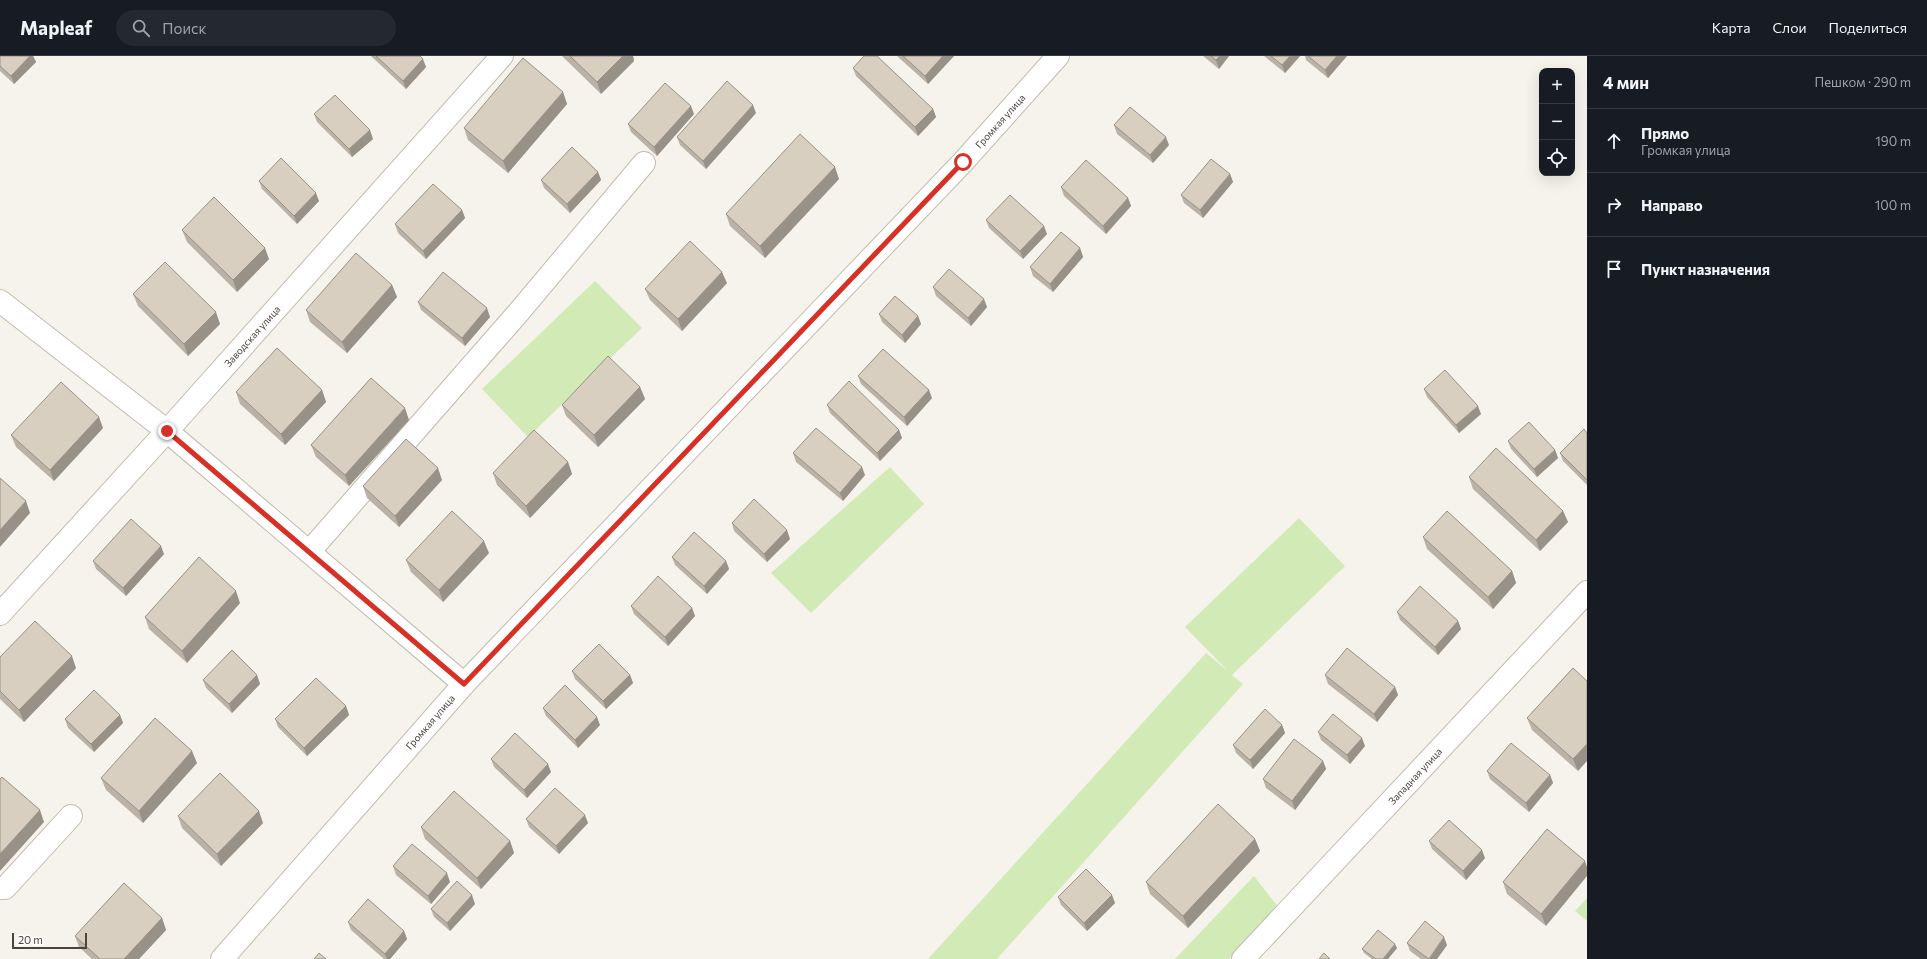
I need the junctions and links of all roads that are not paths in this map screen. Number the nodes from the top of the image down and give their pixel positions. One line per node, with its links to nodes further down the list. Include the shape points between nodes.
1 (502, 56): 5 (street, Заводская улица)
2 (1058, 56): 9 (street, Громкая улица, via 963,162)
3 (644, 163): 6 (street, via 518,313)
4 (0, 301): 5 (street)
5 (167, 431): 6 (street); 8 (street, Заводская улица)
6 (309, 552): 9 (street)
7 (1587, 592): 13 (street, Западная улица)
8 (0, 614)
9 (464, 684): 12 (street, Громкая улица)
10 (72, 816): 11 (street, via 5,888)
11 (0, 888)
12 (222, 959)
13 (1243, 959)

